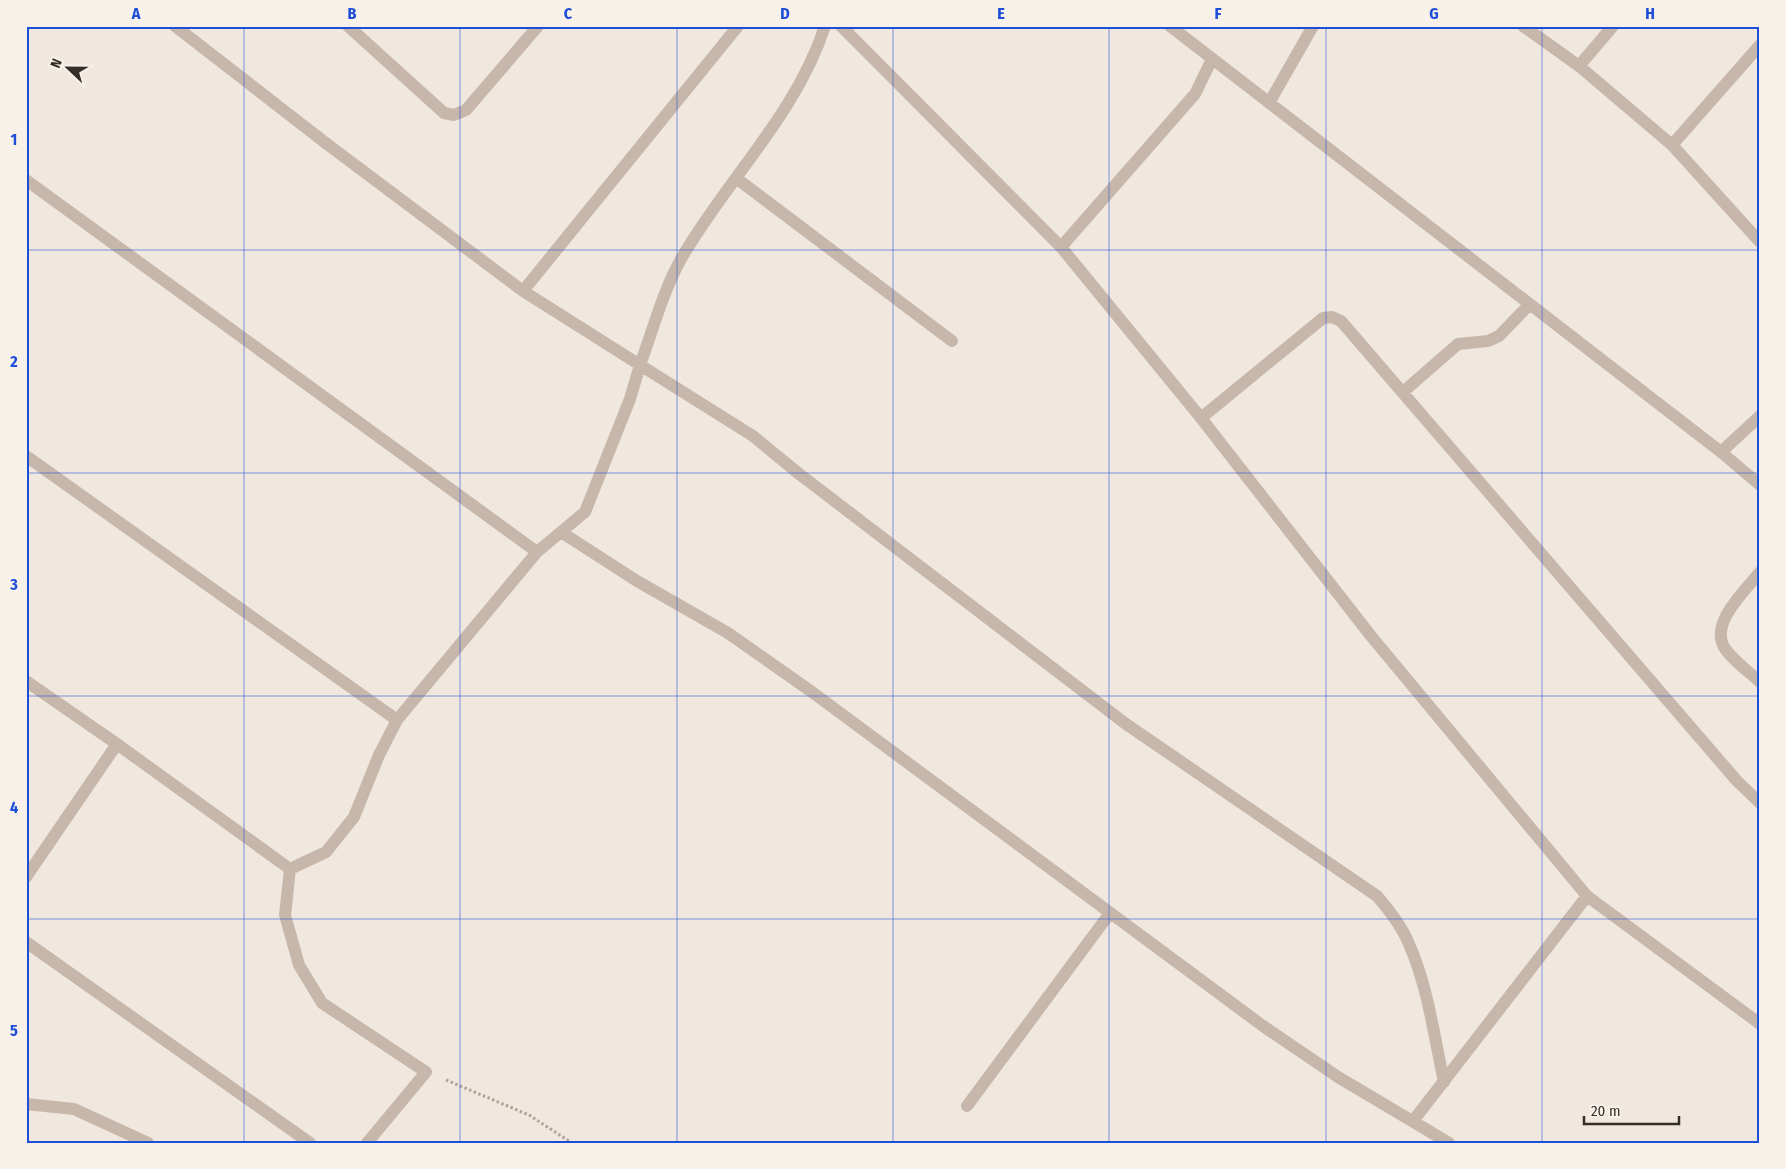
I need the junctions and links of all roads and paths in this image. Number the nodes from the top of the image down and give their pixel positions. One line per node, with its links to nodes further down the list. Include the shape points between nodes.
1 (175, 26): 20 (street)
2 (348, 26): 3 (street, via 444,113 454,115 466,110)
3 (538, 26)
4 (738, 26): 20 (street)
5 (825, 26): 16 (street, via 797,90 764,142)
6 (841, 26): 19 (street)
7 (1170, 26): 12 (street)
8 (1313, 26): 14 (street)
9 (1523, 26): 13 (street)
10 (1613, 26): 13 (street)
11 (1760, 45): 15 (street)
12 (1212, 60): 14 (street); 19 (street, via 1195,94)
13 (1579, 66): 15 (street)
14 (1269, 104): 21 (street)
15 (1672, 145): 18 (street)
16 (736, 178): 22 (street); 23 (street, via 681,259)
17 (26, 180): 31 (street)
18 (1760, 242)
19 (1061, 247): 26 (street)
20 (523, 291): 23 (street)
21 (1529, 305): 24 (street, via 1499,336 1488,341 1458,344); 27 (street)
22 (952, 341)
23 (640, 365): 30 (street, via 630,399 585,512); 45 (street, via 753,436 1126,724 1377,896 1409,943 1425,992)
24 (1403, 392): 26 (street, via 1341,321 1323,318); 37 (street, via 1737,781)
25 (1760, 416): 27 (street)
26 (1201, 418): 40 (street, via 1371,636)
27 (1721, 452): 29 (street)
28 (26, 456): 35 (street)
29 (1760, 485)
30 (560, 532): 31 (street); 41 (street, via 728,633)
31 (537, 552): 35 (street)
32 (1760, 572): 34 (street, via 1724,618 1721,636 1725,650)
33 (26, 681): 36 (street)
34 (1760, 682)
35 (397, 720): 38 (street, via 354,817 326,852)
36 (117, 744): 38 (street); 39 (street)
37 (1760, 803)
38 (290, 869): 44 (street, via 285,915 299,965 322,1002)
39 (26, 877)
40 (1587, 896): 43 (street); 45 (street)
41 (1110, 913): 47 (street); 48 (street, via 1271,1032 1338,1077)
42 (26, 942): 50 (street)
43 (1760, 1024)
44 (426, 1072): 51 (street); 52 (path, via 529,1115)
45 (1444, 1082): 48 (street)
46 (26, 1104): 49 (street, via 74,1109)
47 (967, 1106)
48 (1413, 1121): 53 (street)
49 (148, 1143)
50 (310, 1143)
51 (367, 1143)
52 (572, 1143)
53 (1449, 1143)

